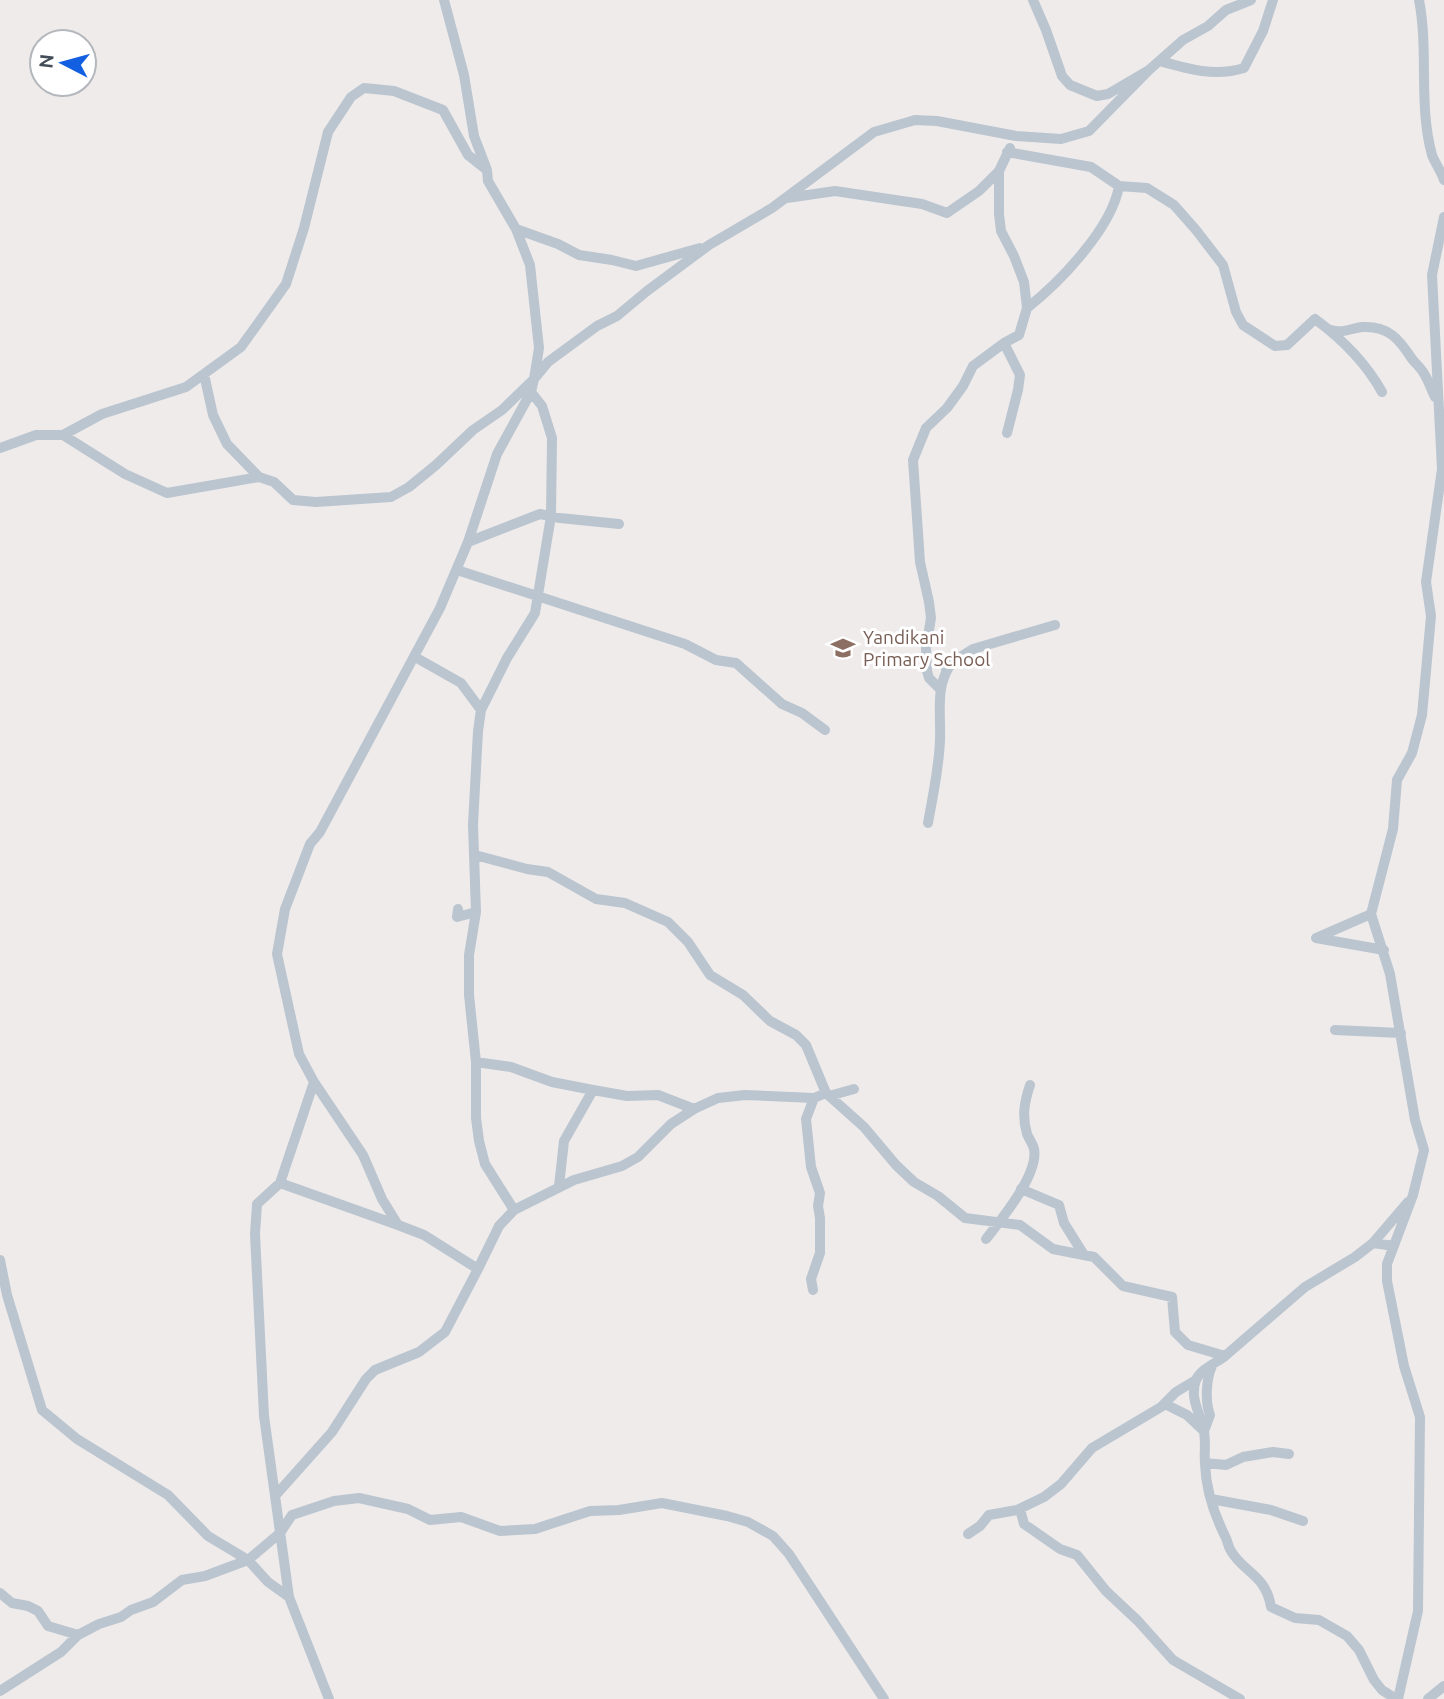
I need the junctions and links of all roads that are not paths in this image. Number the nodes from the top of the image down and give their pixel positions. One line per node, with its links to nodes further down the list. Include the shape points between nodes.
1 (444, 0): 10 (street, via 474,136)
2 (1033, 0): 7 (street, via 1060,72 1070,85 1097,96 1108,94)
3 (1251, 0): 6 (street, via 1226,10)
4 (1273, 0): 6 (street, via 1244,68 1199,72)
5 (1419, 0): 12 (street, via 1432,156)
6 (1160, 61): 7 (street)
7 (1149, 70): 8 (street, via 1089,131 1061,139)
8 (1016, 136): 9 (street); 14 (street, via 915,120 874,132)
9 (1007, 152): 11 (street); 13 (street, via 1091,167)
10 (487, 170): 16 (street, via 488,181); 21 (street, via 468,155 443,110 394,91 364,88 351,97 328,132 286,284 241,347)
11 (999, 171): 14 (street, via 947,213 922,204 835,191); 18 (street, via 1001,230 1024,282)
12 (1444, 180)
13 (1119, 186): 18 (street, via 1116,201 1070,268); 19 (street, via 1147,188 1174,205 1223,265 1243,325 1275,346 1287,345 1315,319)
14 (781, 200): 17 (street)
15 (1444, 217): 25 (street, via 1432,275)
16 (516, 229): 17 (street, via 579,256 636,266); 22 (street, via 530,265 539,348)
17 (709, 245): 22 (street, via 617,317 548,362)
18 (1027, 308): 20 (street, via 1019,335)
19 (1328, 329): 24 (street, via 1372,373); 25 (street, via 1340,333 1362,327 1380,329 1397,338 1423,372)
20 (1004, 343): 26 (street, via 1020,376); 38 (street, via 973,366 947,408 926,428 913,460 920,562 929,602)
21 (204, 374): 27 (street, via 186,387 102,414); 29 (street, via 213,415 228,444)
22 (534, 379): 23 (street); 29 (street, via 409,488 391,497 293,500 274,482)
23 (531, 392): 30 (street, via 542,406 552,438); 32 (street, via 496,454)
24 (1382, 392)
25 (1438, 404): 46 (street, via 1442,469 1426,582 1431,616 1422,715 1412,753 1397,780 1393,829)
26 (1007, 433)
27 (63, 435): 28 (street, via 36,435); 29 (street, via 125,474 167,493)
28 (0, 448)
29 (259, 477)
30 (551, 516): 31 (street); 32 (street, via 540,514); 34 (street)
31 (619, 524)
32 (468, 542): 33 (street)
33 (457, 570): 34 (street); 36 (street)
34 (538, 596): 40 (street, via 535,613); 41 (street, via 685,644 716,660 736,663 782,704)
35 (1055, 625): 37 (street, via 973,649)
36 (415, 657): 40 (street, via 461,683); 51 (street, via 310,844 285,909 277,954 299,1054)
37 (951, 664): 38 (street); 39 (street, via 943,675)
38 (929, 678): 39 (street)
39 (941, 690): 42 (street, via 937,775)
40 (481, 710): 43 (street)
41 (825, 730)
42 (928, 822)
43 (475, 855): 45 (street); 55 (street, via 548,872 596,899 625,903 668,922 710,975 806,1045)
44 (458, 909): 45 (street, via 457,917)
45 (476, 912): 50 (street, via 469,995)
46 (1371, 914): 47 (street); 47 (street, via 1317,938)
47 (1384, 950): 49 (street)
48 (1335, 1030): 49 (street)
49 (1401, 1033): 61 (street, via 1424,1150)
50 (476, 1062): 54 (street); 62 (street, via 479,1142 485,1164)
51 (314, 1083): 58 (street); 64 (street, via 363,1156)
52 (1030, 1086): 60 (street, via 1023,1115 1035,1150)
53 (854, 1089): 55 (street)
54 (593, 1090): 57 (street, via 658,1095); 59 (street, via 564,1141)
55 (827, 1094): 56 (street); 63 (street, via 914,1181 965,1218)
56 (814, 1098): 57 (street, via 745,1095 718,1098); 71 (street, via 806,1119 811,1167 820,1193 820,1253 811,1279)
57 (694, 1109): 59 (street, via 638,1157)
58 (280, 1183): 64 (street); 79 (street, via 257,1204 255,1234 264,1416)
59 (559, 1186): 62 (street)
60 (1021, 1189): 63 (street); 68 (street, via 1059,1205 1064,1223)
61 (1413, 1195): 66 (street); 67 (street)
62 (514, 1209): 70 (street, via 499,1226)
63 (1000, 1221): 65 (street); 68 (street, via 1020,1225 1053,1249)
64 (398, 1225): 70 (street, via 424,1235)
65 (986, 1239)
66 (1373, 1242): 67 (street); 72 (street, via 1305,1287)
67 (1394, 1246): 94 (street, via 1387,1281 1404,1366 1420,1417 1418,1611)
68 (1084, 1255): 72 (street, via 1094,1257 1123,1286 1172,1297 1175,1332 1188,1345)
69 (0, 1260): 85 (street, via 42,1410 77,1439 168,1495 208,1536)
70 (478, 1269): 79 (street, via 445,1332 419,1352 375,1370 332,1432)
71 (813, 1290)
72 (1225, 1356): 73 (street)
73 (1212, 1366): 74 (street); 76 (street, via 1208,1375 1210,1415)
74 (1196, 1380): 75 (street, via 1176,1391); 76 (street, via 1195,1407)
75 (1165, 1404): 76 (street); 81 (street, via 1093,1448 1061,1485)
76 (1204, 1431): 78 (street)
77 (1289, 1454): 78 (street, via 1273,1452 1226,1465)
78 (1205, 1464): 80 (street)
79 (275, 1496): 83 (street)
80 (1211, 1499): 82 (street); 94 (street, via 1231,1552 1255,1573 1271,1607 1295,1618 1319,1620 1347,1636 1374,1680)
81 (1020, 1509): 84 (street, via 989,1515); 93 (street, via 1024,1524 1059,1549 1077,1555 1173,1660)
82 (1303, 1521)
83 (280, 1533): 85 (street); 87 (street); 92 (street, via 292,1515 359,1498 408,1509 430,1520 461,1517 500,1531 534,1529 590,1511 662,1503 727,1516 773,1536 789,1554)
84 (968, 1534)
85 (248, 1560): 87 (street); 88 (street, via 182,1580 153,1602)
86 (0, 1594): 88 (street, via 38,1611 48,1626)
87 (289, 1597): 91 (street)
88 (78, 1635): 90 (street, via 61,1652)
89 (1444, 1686): 95 (street)
90 (0, 1691)
91 (329, 1699)
92 (884, 1699)
93 (1240, 1699)
94 (1397, 1699)
95 (1428, 1699)

